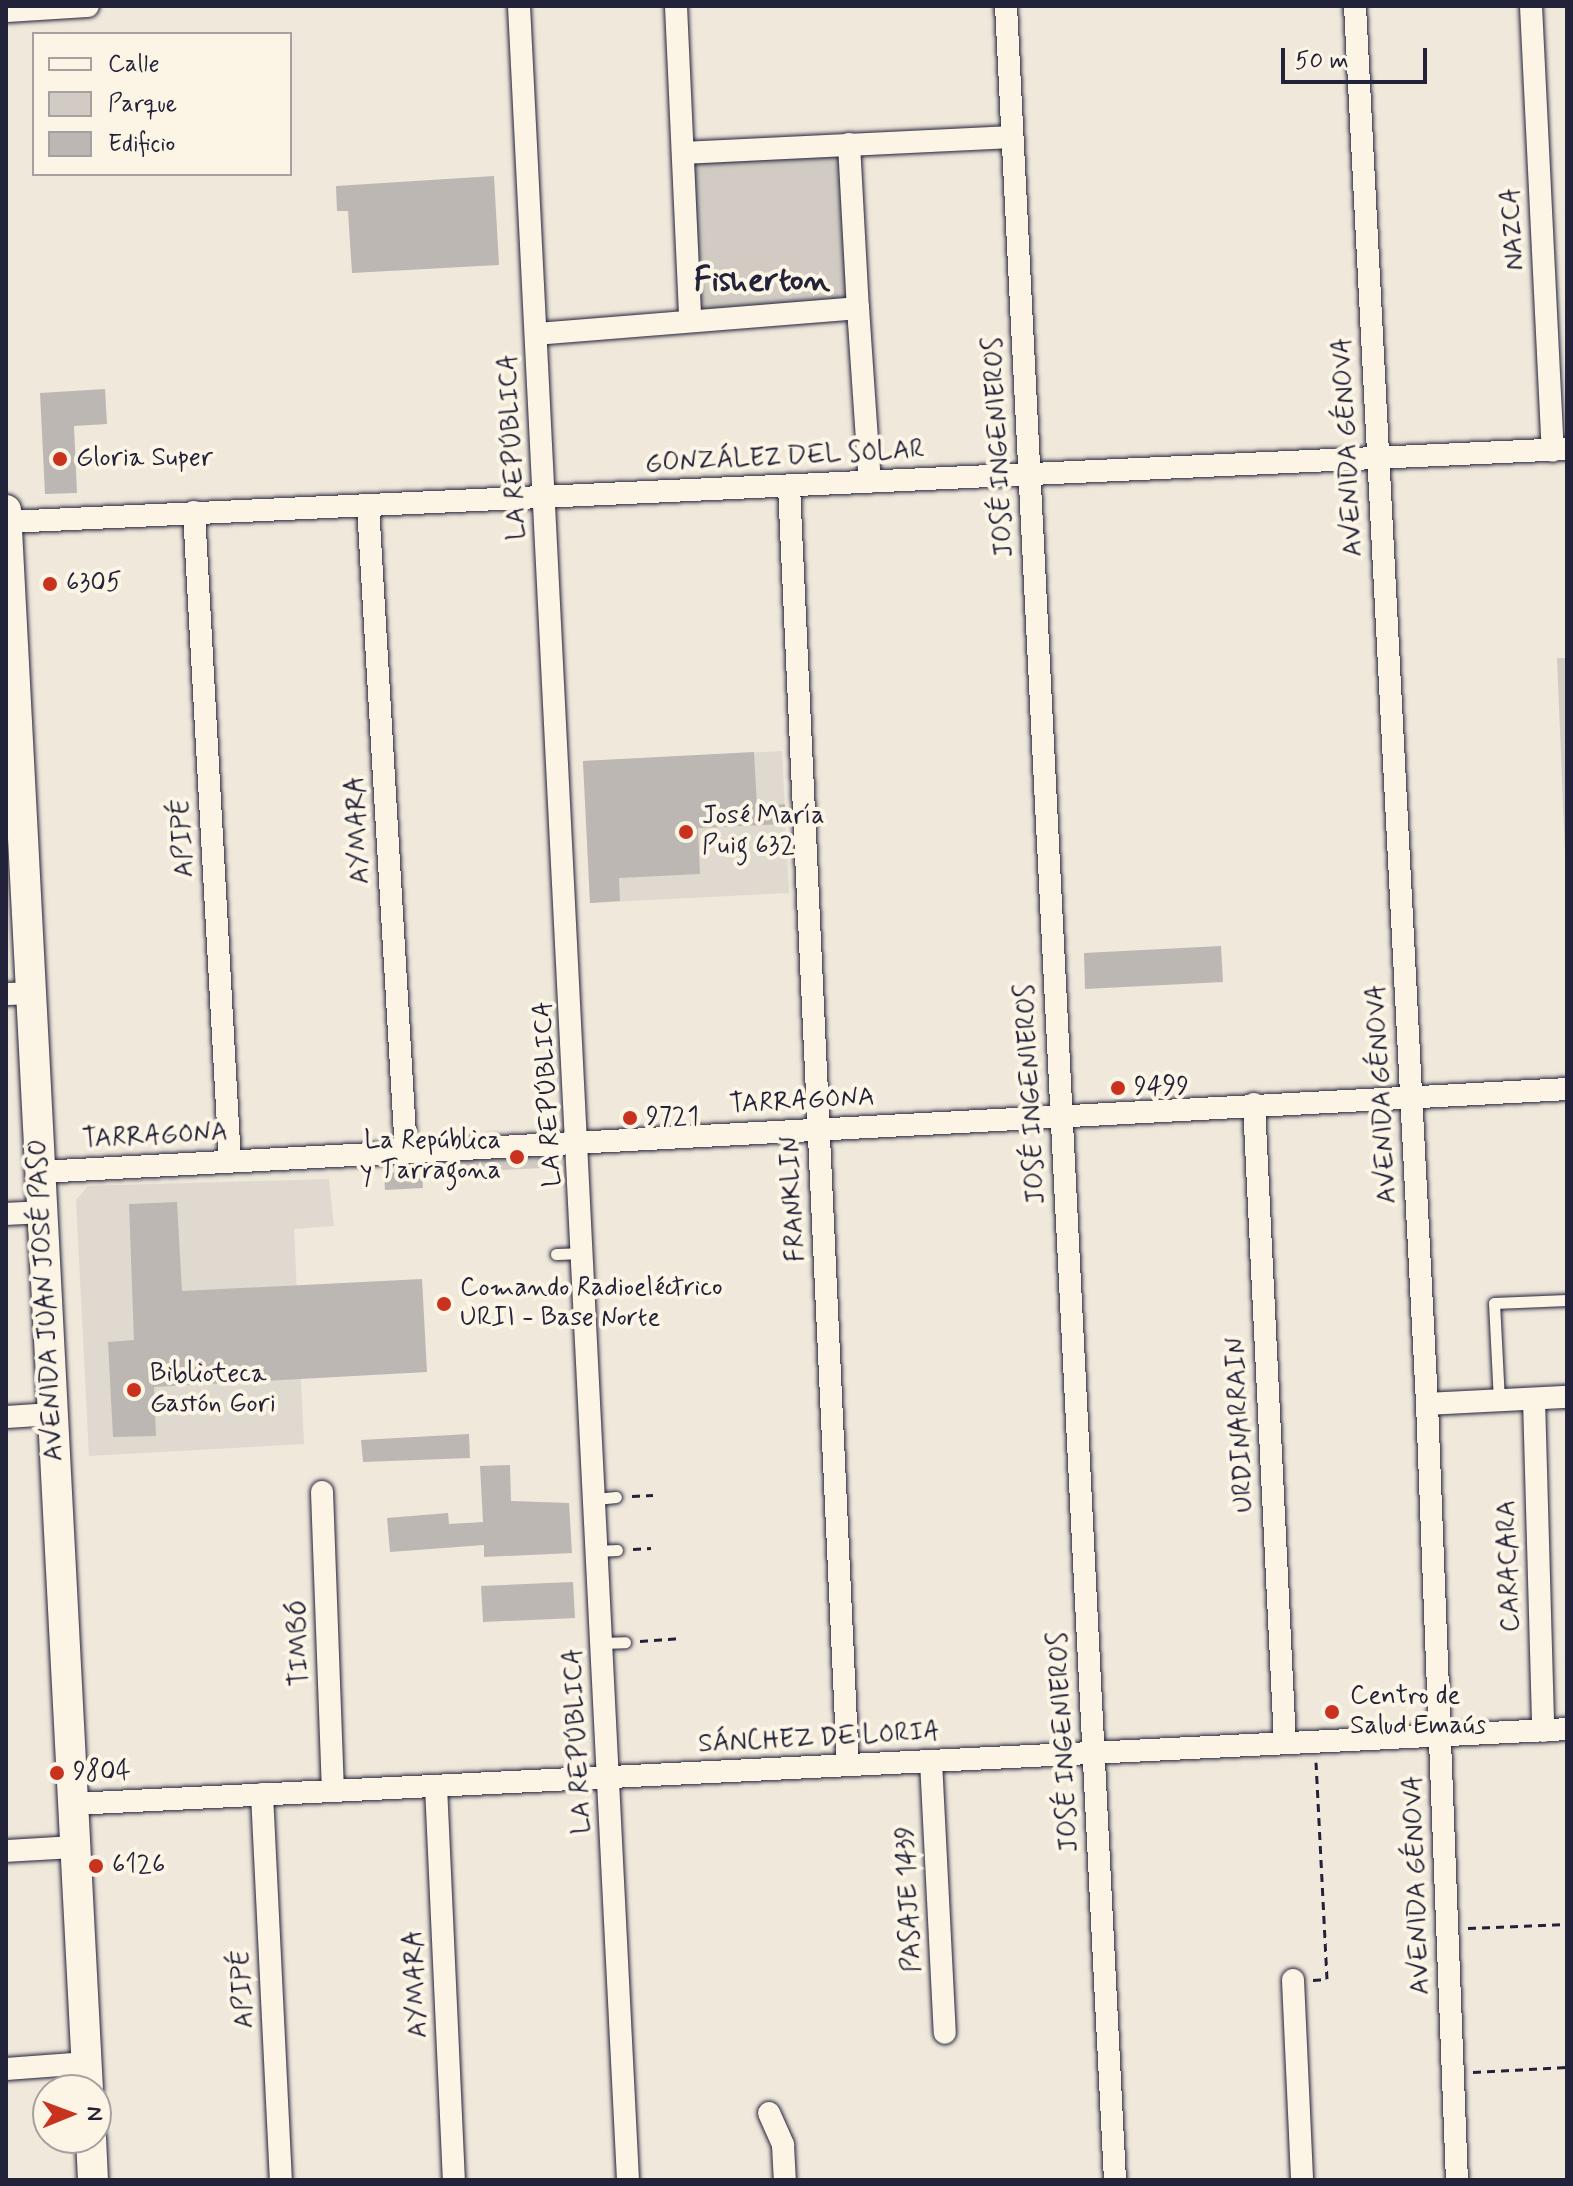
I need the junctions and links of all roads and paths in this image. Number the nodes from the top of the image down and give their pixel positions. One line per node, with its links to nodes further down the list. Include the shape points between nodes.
1 (88, 6): 7 (street)
2 (519, 6): 13 (street, LA REPÚBLICA)
3 (676, 6): 10 (street)
4 (1006, 6): 8 (street, JOSÉ INGENIEROS)
5 (1355, 6): 15 (street, AVENIDA GÉNOVA)
6 (1531, 6): 14 (street, NAZCA)
7 (6, 11)
8 (1012, 137): 9 (street); 16 (street, JOSÉ INGENIEROS)
9 (849, 144): 10 (street); 11 (street)
10 (683, 153): 12 (street)
11 (858, 308): 12 (street); 17 (street)
12 (690, 320): 13 (street)
13 (536, 334): 19 (street, LA REPÚBLICA)
14 (1560, 450): 15 (street, GONZÁLEZ DEL SOLAR)
15 (1378, 457): 16 (street, GONZÁLEZ DEL SOLAR); 28 (street, AVENIDA GÉNOVA)
16 (1029, 474): 17 (street, GONZÁLEZ DEL SOLAR); 30 (street, JOSÉ INGENIEROS)
17 (870, 482): 18 (street, GONZÁLEZ DEL SOLAR)
18 (789, 486): 19 (street, GONZÁLEZ DEL SOLAR); 31 (street, FRANKLIN)
19 (545, 497): 20 (street, GONZÁLEZ DEL SOLAR); 32 (street, LA REPÚBLICA)
20 (368, 506): 22 (street, GONZÁLEZ DEL SOLAR); 33 (street, AYMARA)
21 (6, 510): 23 (main road, AVENIDA JUAN JOSÉ PASO)
22 (194, 512): 23 (street, GONZÁLEZ DEL SOLAR); 34 (street, APIPÉ)
23 (7, 522): 24 (main road, AVENIDA JUAN JOSÉ PASO)
24 (7, 565): 25 (main road, AVENIDA JUAN JOSÉ PASO)
25 (13, 791): 26 (main road, AVENIDA JUAN JOSÉ PASO)
26 (18, 994): 35 (main road, AVENIDA JUAN JOSÉ PASO)
27 (1567, 1089): 28 (street, TARRAGONA)
28 (1411, 1096): 29 (street, TARRAGONA); 44 (street, AVENIDA GÉNOVA)
29 (1254, 1104): 30 (street, TARRAGONA); 58 (street, URDINARRAIN)
30 (1061, 1115): 31 (street, TARRAGONA); 59 (street, JOSÉ INGENIEROS)
31 (819, 1129): 32 (street, TARRAGONA); 61 (street, FRANKLIN)
32 (579, 1142): 33 (street, TARRAGONA); 38 (street, LA REPÚBLICA)
33 (406, 1152): 34 (street, TARRAGONA)
34 (230, 1161): 35 (street, TARRAGONA)
35 (40, 1172): 36 (main road, AVENIDA JUAN JOSÉ PASO)
36 (43, 1212): 37 (street); 45 (main road, AVENIDA JUAN JOSÉ PASO)
37 (6, 1214)
38 (585, 1253): 39 (lane); 49 (street, LA REPÚBLICA)
39 (556, 1254)
40 (1567, 1300): 43 (lane, via 1494,1303)
41 (1567, 1397): 42 (street)
42 (1534, 1399): 43 (street); 55 (street, CARACARA)
43 (1499, 1401): 44 (street)
44 (1427, 1404): 56 (street, AVENIDA GÉNOVA)
45 (53, 1414): 46 (street); 66 (main road, AVENIDA JUAN JOSÉ PASO)
46 (6, 1417)
47 (322, 1492): 64 (street, TIMBÓ)
48 (653, 1495): 49 (path)
49 (606, 1498): 51 (street, LA REPÚBLICA)
50 (651, 1548): 51 (path)
51 (608, 1551): 53 (street, LA REPÚBLICA)
52 (682, 1638): 53 (path)
53 (614, 1642): 62 (street, LA REPÚBLICA)
54 (1567, 1729): 55 (street, SÁNCHEZ DE LORIA)
55 (1543, 1731): 56 (street, SÁNCHEZ DE LORIA)
56 (1441, 1736): 57 (street, SÁNCHEZ DE LORIA); 70 (street, AVENIDA GÉNOVA)
57 (1315, 1742): 58 (street, SÁNCHEZ DE LORIA); 71 (path, via 1327,1979)
58 (1285, 1743): 59 (street, SÁNCHEZ DE LORIA)
59 (1094, 1753): 60 (street, SÁNCHEZ DE LORIA); 85 (street, JOSÉ INGENIEROS)
60 (931, 1761): 61 (street, SÁNCHEZ DE LORIA); 72 (street, PASAJE 1439)
61 (848, 1765): 62 (street, SÁNCHEZ DE LORIA)
62 (608, 1777): 63 (street, SÁNCHEZ DE LORIA); 83 (street, LA REPÚBLICA)
63 (436, 1786): 64 (street, SÁNCHEZ DE LORIA); 82 (street, AYMARA)
64 (333, 1791): 65 (street, SÁNCHEZ DE LORIA)
65 (262, 1794): 66 (street, SÁNCHEZ DE LORIA); 81 (street, APIPÉ)
66 (73, 1804): 67 (main road, AVENIDA JUAN JOSÉ PASO)
67 (76, 1847): 68 (street); 77 (main road, AVENIDA JUAN JOSÉ PASO)
68 (6, 1851)
69 (1567, 1924): 70 (path)
70 (1448, 1929): 75 (street, AVENIDA GÉNOVA)
71 (1293, 1980): 86 (street)
72 (945, 2033)
73 (1567, 2067): 75 (path)
74 (6, 2069): 76 (street)
75 (1453, 2073): 87 (street, AVENIDA GÉNOVA)
76 (57, 2074)
77 (87, 2074)
78 (769, 2113): 84 (street, via 783,2145)
79 (92, 2154): 80 (main road)
80 (93, 2180)
81 (281, 2180)
82 (454, 2180)
83 (628, 2180)
84 (785, 2180)
85 (1115, 2180)
86 (1302, 2180)
87 (1457, 2180)

